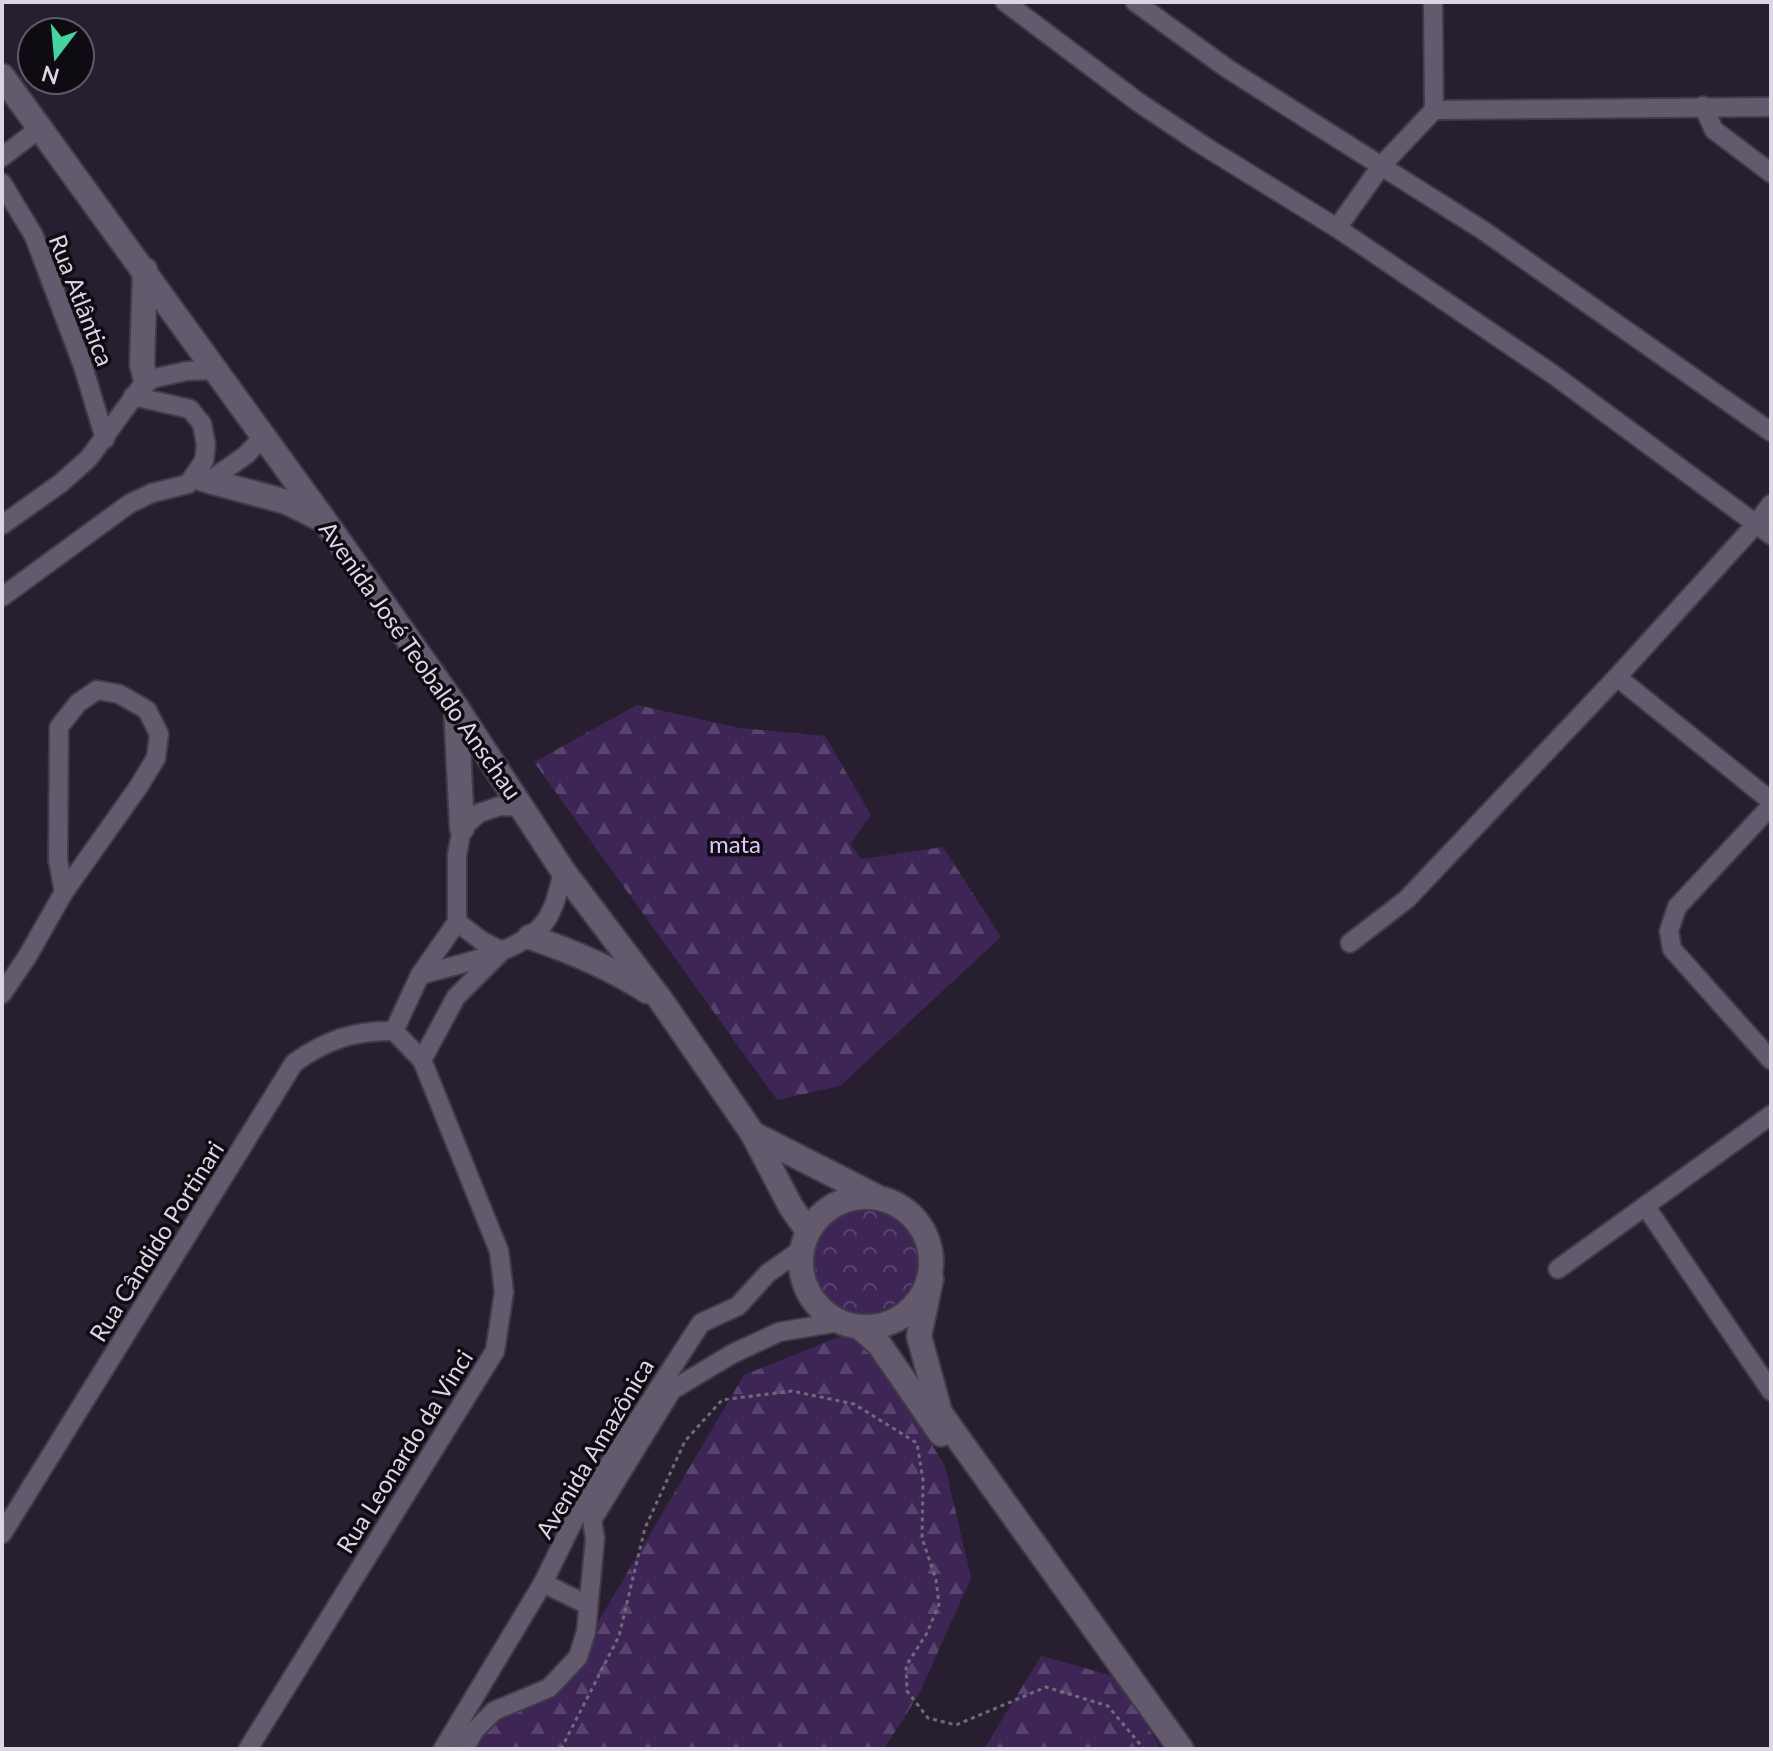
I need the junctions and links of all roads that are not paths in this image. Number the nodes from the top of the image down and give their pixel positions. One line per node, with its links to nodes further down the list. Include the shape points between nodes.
1 (1005, 2): 13 (street, via 1138,102)
2 (1135, 2): 10 (street, via 1228,69)
3 (1433, 2): 7 (street)
4 (4, 84): 8 (street, Avenida José Teobaldo Anschau)
5 (1703, 106): 6 (street); 7 (street); 11 (street, via 1714,130)
6 (1771, 107)
7 (1434, 110): 10 (street)
8 (40, 128): 9 (street); 14 (street, Avenida José Teobaldo Anschau)
9 (2, 157)
10 (1382, 165): 13 (street); 17 (street)
11 (1771, 173)
12 (2, 183): 19 (street, Rua Atlântica, via 34,236)
13 (1337, 228): 24 (street, via 1554,375)
14 (145, 270): 15 (street, Avenida José Teobaldo Anschau); 16 (street)
15 (217, 370): 16 (street, via 187,371); 18 (street, Avenida José Teobaldo Anschau)
16 (140, 388): 19 (street); 20 (street, via 190,409 202,424 206,445)
17 (1771, 432)
18 (264, 436): 20 (street, via 246,455); 22 (street, Avenida José Teobaldo Anschau)
19 (105, 439): 23 (street, via 61,483)
20 (198, 483): 22 (street, via 287,502); 25 (street, via 129,504)
21 (1771, 504): 24 (street)
22 (324, 520): 27 (street, Avenida José Teobaldo Anschau)
23 (2, 525)
24 (1764, 529): 26 (street)
25 (2, 597)
26 (1617, 677): 28 (street); 35 (street, via 1407,899)
27 (456, 707): 29 (street, Avenida José Teobaldo Anschau); 30 (street)
28 (1771, 803): 42 (street, via 1677,907 1669,931 1672,949)
29 (523, 807): 30 (street, via 500,806 479,813); 31 (street, Avenida José Teobaldo Anschau)
30 (462, 828): 33 (street)
31 (563, 871): 34 (street, via 546,922); 39 (street, Avenida José Teobaldo Anschau)
32 (64, 892): 32 (street, via 156,758 159,734 147,710 119,694 97,690 59,727 58,860); 38 (street)
33 (457, 922): 36 (street); 37 (street)
34 (530, 937): 36 (street); 39 (street, via 619,973)
35 (1350, 943)
36 (502, 951): 37 (street); 41 (street, via 456,997)
37 (420, 975): 40 (street)
38 (2, 994)
39 (660, 999): 44 (street, Avenida José Teobaldo Anschau)
40 (394, 1031): 41 (street, Rua Leonardo da Vinci); 54 (street, Rua Cândido Portinari, via 367,1030 313,1049 294,1063)
41 (422, 1060): 58 (street, Rua Leonardo da Vinci, via 499,1251 504,1292 495,1351)
42 (1771, 1060)
43 (1771, 1115): 46 (street)
44 (753, 1134): 45 (street, Avenida José Teobaldo Anschau); 47 (street)
45 (879, 1197): 47 (street, via 838,1203 821,1214); 49 (street, via 914,1217 926,1234)
46 (1646, 1207): 48 (street); 51 (street)
47 (805, 1240): 50 (street, via 801,1271 807,1290 820,1309); 53 (street, Avenida Amazônica, via 738,1306 701,1323)
48 (1558, 1269)
49 (931, 1279): 50 (street, via 905,1316 884,1326); 62 (street, via 919,1336 940,1413)
50 (850, 1325): 53 (street, Avenida Amazônica, via 779,1332 672,1390); 61 (street, via 879,1344)
51 (1764, 1363): 52 (street)
52 (1771, 1391)
53 (584, 1517): 55 (street, Avenida Amazônica); 56 (street, Avenida Amazônica, via 595,1538)
54 (2, 1534)
55 (543, 1583): 56 (street); 57 (street, Avenida Amazônica)
56 (588, 1605): 57 (street, Avenida Amazônica, via 578,1657 549,1688)
57 (468, 1725): 59 (street, Avenida Amazônica); 60 (street, Avenida Amazônica)
58 (248, 1749)
59 (443, 1749)
60 (464, 1749)
61 (1169, 1749)
62 (1181, 1749)

